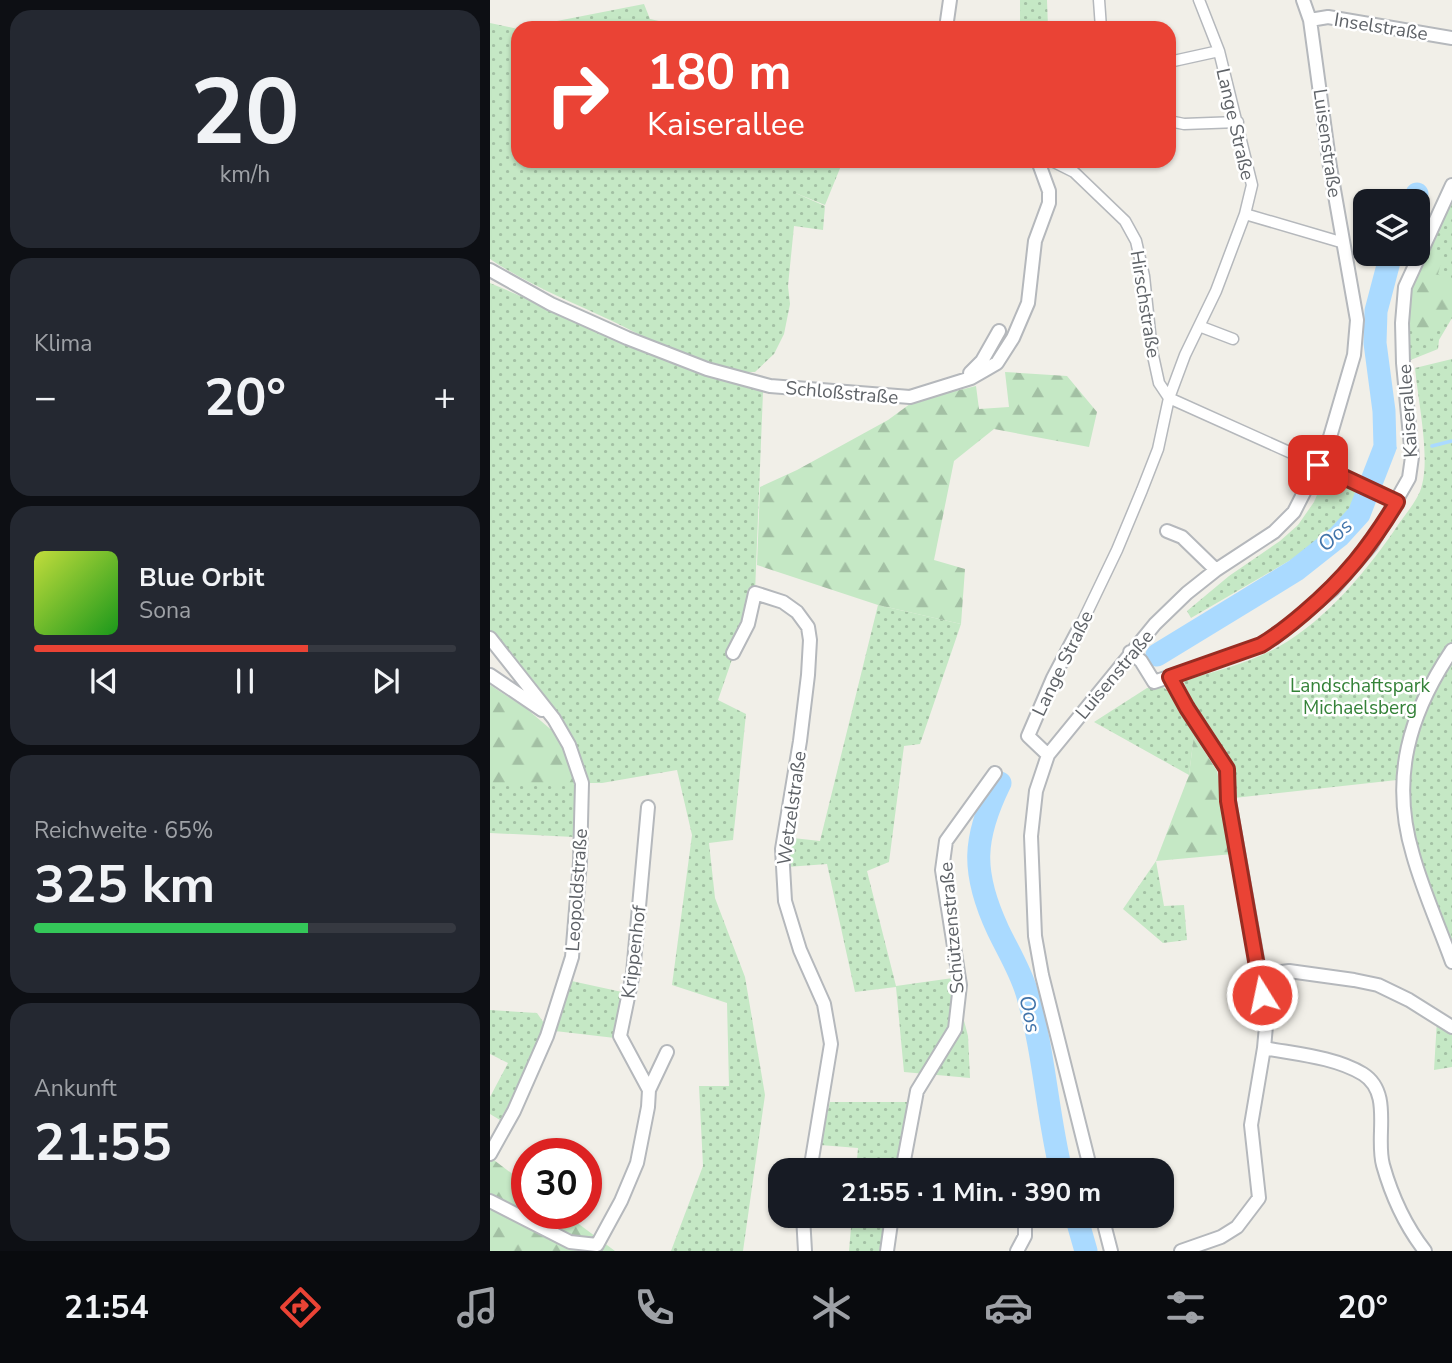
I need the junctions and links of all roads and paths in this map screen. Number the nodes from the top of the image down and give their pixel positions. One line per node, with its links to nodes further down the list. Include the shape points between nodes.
1 (950, 0): 6 (street)
2 (1098, 0): 7 (street)
3 (1199, 0): 9 (street, Lange Straße)
4 (1303, 0): 5 (street, Luisenstraße)
5 (1311, 20): 8 (street, Inselstraße, via 1328,17); 17 (street, Luisenstraße)
6 (947, 21)
7 (1100, 21)
8 (1452, 38)
9 (1219, 51): 10 (street); 12 (street, Lange Straße)
10 (1176, 60)
11 (1176, 122): 12 (street)
12 (1238, 122): 16 (street, Lange Straße, via 1252,185)
13 (1044, 168): 22 (street, Schloßstraße, via 1049,202 1035,241 1028,303 997,363)
14 (1060, 168): 23 (street, Hirschstraße, via 1074,172 1125,220 1136,241 1152,351 1159,383)
15 (1452, 185): 25 (street, Kaiserallee, via 1405,287 1403,363 1412,457 1409,478)
16 (1245, 214): 17 (street); 19 (street, Lange Straße)
17 (1344, 243): 24 (street, Luisenstraße, via 1357,320 1354,355)
18 (490, 270): 22 (street, Schloßstraße, via 551,304 638,342 700,367 770,386 910,397)
19 (1199, 326): 21 (street); 23 (street, Lange Straße)
20 (999, 331): 22 (street, via 982,361)
21 (1233, 339)
22 (962, 381)
23 (1169, 398): 24 (street); 28 (street, Lange Straße, via 1142,490)
24 (1318, 465): 25 (street); 27 (street, Luisenstraße, via 1294,512 1274,532)
25 (1397, 502): 34 (street, Kaiserallee, via 1371,545 1333,589 1274,638)
26 (1167, 531): 27 (street, via 1182,537)
27 (1216, 570): 31 (street, Luisenstraße, via 1178,601)
28 (1081, 625): 36 (street, Lange Straße, via 1028,736)
29 (490, 638): 35 (street, Leopoldstraße)
30 (1452, 650): 39 (street, via 1432,680 1413,724 1405,759 1405,813 1412,854)
31 (1130, 652): 34 (street, via 1141,660 1154,682); 36 (street, Luisenstraße)
32 (733, 653): 46 (street, Wetzelstraße, via 748,624 755,593 783,602 808,626 808,675 782,849 785,901 824,1003 831,1044)
33 (490, 675): 35 (street)
34 (1170, 677): 40 (street, via 1227,769 1228,801)
35 (554, 719): 45 (street, Leopoldstraße, via 582,783 572,957 547,1036)
36 (1048, 755): 48 (street, via 1032,815 1035,936)
37 (995, 773): 47 (street, Schützenstraße, via 946,841 942,870 960,985 955,1029 916,1091)
38 (648, 807): 44 (street, Krippenhof, via 633,973 620,1036)
39 (1452, 961)
40 (1258, 975): 41 (street, via 1289,971 1378,985); 42 (street, via 1267,1015)
41 (1452, 1027)
42 (1264, 1048): 58 (street, via 1251,1125 1259,1198 1237,1227); 59 (street, via 1333,1062 1365,1074 1378,1092 1381,1160 1394,1201)
43 (667, 1052): 44 (street)
44 (649, 1090): 49 (street, via 637,1163 597,1245 570,1242)
45 (490, 1154)
46 (812, 1158)
47 (904, 1158)
48 (1088, 1158)
49 (490, 1201)
50 (804, 1228): 54 (street)
51 (890, 1228): 55 (street)
52 (1025, 1228): 56 (street)
53 (1105, 1228): 57 (street)
54 (805, 1251)
55 (887, 1251)
56 (1017, 1251)
57 (1111, 1251)
58 (1181, 1251)
59 (1425, 1251)

